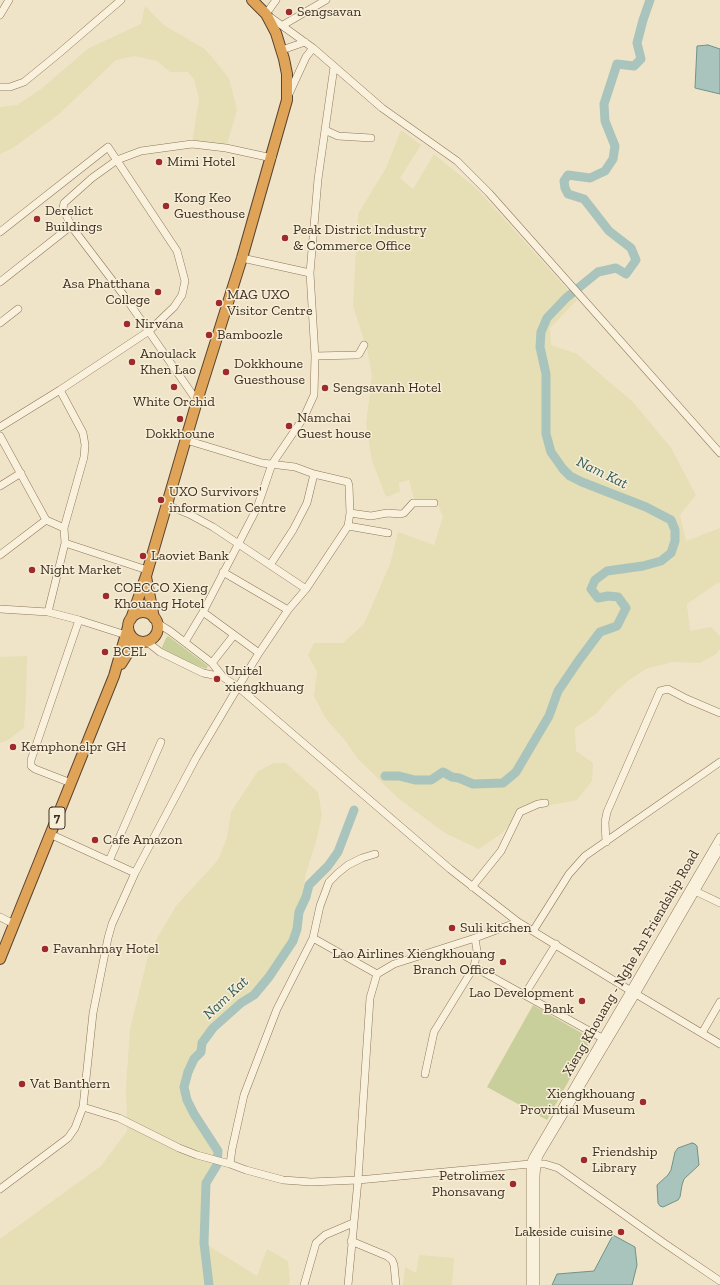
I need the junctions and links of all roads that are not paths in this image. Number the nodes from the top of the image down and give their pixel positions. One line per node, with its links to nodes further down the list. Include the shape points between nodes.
1 (9, 0): 6 (street)
2 (121, 0): 13 (street, via 24,82 10,87)
3 (252, 0): 7 (highway, 7)
4 (276, 0): 7 (street)
5 (326, 0): 8 (street)
6 (0, 14)
7 (266, 14): 8 (street); 11 (highway, 7)
8 (283, 25): 9 (street)
9 (305, 42): 10 (street); 11 (street)
10 (313, 48): 12 (street); 14 (street)
11 (282, 50): 14 (highway, 7, via 287,74)
12 (334, 67): 15 (street); 34 (street, via 382,108 457,161 489,192)
13 (0, 87)
14 (287, 100): 17 (highway, 7)
15 (324, 130): 16 (street, via 338,136); 22 (street)
16 (371, 138)
17 (272, 158): 18 (street, via 192,144 141,151); 21 (highway, 7)
18 (117, 160): 19 (street, via 64,203 63,208); 20 (street, via 108,148); 26 (street, via 177,251 185,281 182,295 174,307)
19 (71, 226): 23 (street); 26 (street)
20 (0, 232)
21 (242, 258): 22 (street); 30 (highway, 7)
22 (310, 273): 28 (street)
23 (0, 282)
24 (18, 309): 25 (street)
25 (0, 323)
26 (149, 332): 29 (street); 30 (street)
27 (364, 345): 28 (street, via 357,355)
28 (315, 356): 35 (street, via 314,395 309,409)
29 (60, 390): 31 (street); 44 (street, via 83,433 85,445)
30 (197, 401): 33 (highway, 7)
31 (0, 427)
32 (0, 436): 36 (street)
33 (186, 440): 35 (street); 40 (highway, 7)
34 (720, 453)
35 (272, 464): 37 (street, via 295,467); 47 (street, via 257,508)
36 (21, 473): 38 (street); 42 (street)
37 (314, 474): 41 (street, via 348,482); 49 (street, via 307,503)
38 (0, 486)
39 (434, 503): 41 (street, via 413,503 401,514 371,516)
40 (167, 505): 47 (street, via 195,517); 51 (highway, 7)
41 (350, 513): 43 (street)
42 (46, 520): 44 (street); 48 (street)
43 (348, 526): 45 (street); 52 (street)
44 (64, 528): 46 (street)
45 (388, 533)
46 (65, 543): 51 (street); 55 (street)
47 (238, 544): 49 (street); 50 (street)
48 (0, 554)
49 (270, 565): 52 (street)
50 (223, 572): 54 (street); 56 (street)
51 (147, 573): 58 (highway, 7); 59 (highway, 7)
52 (306, 589): 54 (street)
53 (0, 609): 55 (street)
54 (288, 610): 63 (street)
55 (48, 612): 57 (street)
56 (203, 612): 60 (street); 62 (street)
57 (79, 620): 59 (street); 71 (street, via 31,760 31,766 35,769)
58 (155, 620): 59 (highway, via 148,613 141,612 136,614); 61 (highway, 7, via 155,636); 62 (street)
59 (128, 627): 61 (highway, via 131,636); 65 (highway, 7)
60 (234, 635): 63 (street); 64 (street)
61 (141, 641): 65 (highway, 7); 66 (street, via 203,673)
62 (185, 642): 64 (street)
63 (259, 653): 67 (street)
64 (212, 663): 66 (street)
65 (114, 676): 71 (highway, 7)
66 (223, 677): 67 (street)
67 (238, 687): 79 (street, via 196,758); 80 (street)
68 (720, 713): 75 (street, via 668,689 660,691 607,812)
69 (161, 742): 78 (street)
70 (720, 762): 75 (street)
71 (71, 783): 73 (highway, 7)
72 (545, 803): 80 (street, via 520,812 501,851)
73 (50, 834): 78 (street); 85 (highway, 7)
74 (720, 836): 93 (street, Xieng Khouang - Nghe An Friendship Road)
75 (606, 842): 86 (street, via 585,856 568,874)
76 (720, 849): 81 (street, Xieng Khouang - Nghe An Friendship Road)
77 (374, 854): 87 (street, via 348,865 329,882 320,906)
78 (109, 861): 79 (street)
79 (136, 873): 100 (street, via 108,938 93,1013)
80 (472, 887): 84 (street)
81 (695, 892): 82 (street); 93 (street, Xieng Khouang - Nghe An Friendship Road)
82 (720, 903)
83 (0, 917): 85 (street)
84 (518, 922): 86 (street); 88 (street)
85 (14, 924): 90 (highway, 7)
86 (533, 931): 89 (street)
87 (313, 938): 92 (street); 101 (street, via 277,1009 244,1095)
88 (475, 938): 91 (street, via 477,951); 92 (street, via 394,964)
89 (556, 944): 93 (street); 94 (street)
90 (0, 958)
91 (474, 967): 94 (street); 99 (street, via 434,1032)
92 (376, 974): 103 (street, via 370,998)
93 (633, 993): 96 (street); 97 (street, Xieng Khouang - Nghe An Friendship Road); 102 (street, Xieng Khouang - Nghe An Friendship Road)
94 (525, 994): 97 (street)
95 (720, 1002): 96 (street)
96 (702, 1033): 98 (street)
97 (602, 1038): 102 (street, Xieng Khouang - Nghe An Friendship Road, via 535,1152)
98 (720, 1044)
99 (424, 1074)
100 (83, 1107): 101 (street, via 119,1118 197,1155); 104 (street, via 68,1138)
101 (230, 1164): 103 (street, via 283,1180)
102 (534, 1164): 103 (street); 107 (street, via 558,1168); 111 (street, Xieng Khouang - Nghe An Friendship Road); 112 (street, Xieng Khouang - Nghe An Friendship Road)
103 (358, 1180): 105 (street)
104 (0, 1189)
105 (353, 1223): 106 (street); 108 (street, via 325,1235 316,1243)
106 (352, 1241): 109 (street); 110 (street, via 388,1256 394,1265)
107 (720, 1281)
108 (304, 1285)
109 (348, 1285)
110 (396, 1285)
111 (530, 1285)
112 (536, 1285)

